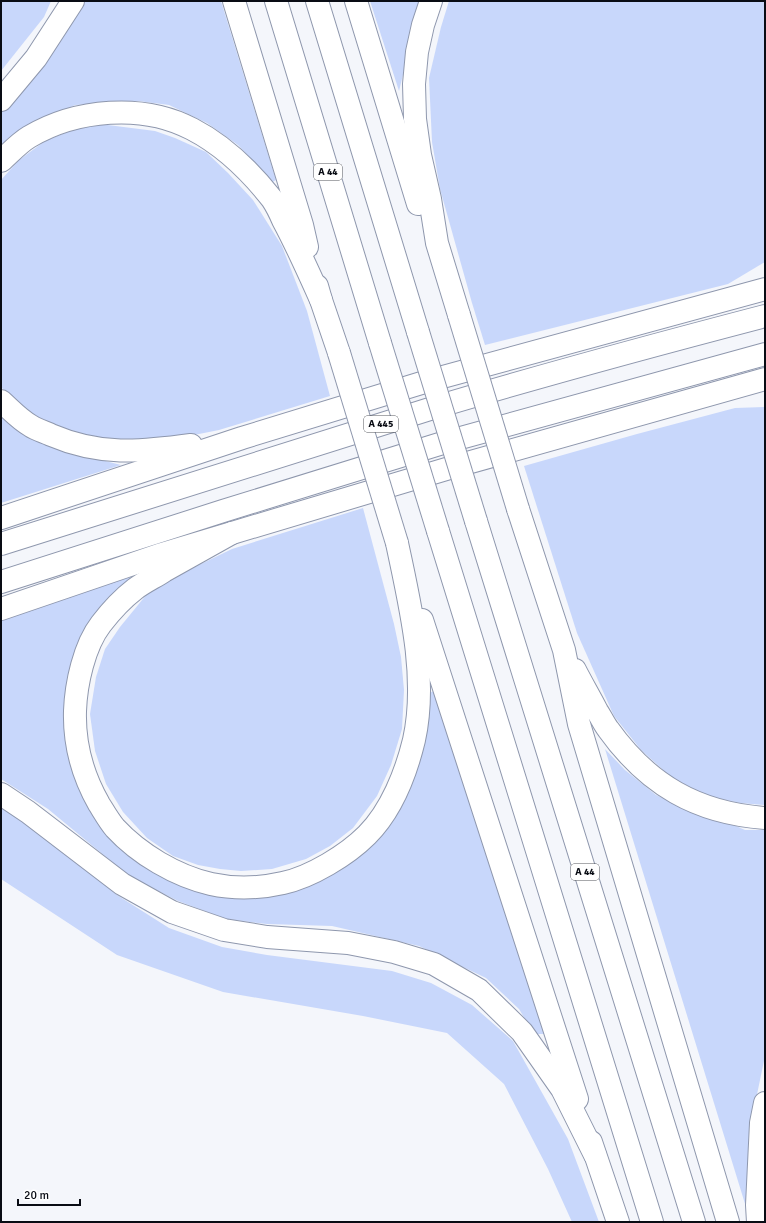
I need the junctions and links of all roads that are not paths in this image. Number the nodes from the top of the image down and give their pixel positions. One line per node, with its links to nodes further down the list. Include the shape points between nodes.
1 (73, 1): 7 (highway, via 36,58)
2 (234, 1): 12 (highway, via 302,225)
3 (276, 1): 33 (highway, A 44, bridge)
4 (317, 1): 34 (highway, A 44, bridge)
5 (356, 1): 9 (highway, via 417,202)
6 (431, 1): 9 (highway, via 417,52 414,84 415,120 420,155)
7 (1, 100)
8 (1, 161): 12 (highway, via 28,138 78,117 137,113 164,118 191,128 232,156 272,200 291,234)
9 (437, 243): 27 (highway, bridge)
10 (765, 275): 13 (highway)
11 (765, 289): 13 (highway)
12 (321, 300): 23 (highway, bridge)
13 (726, 300): 20 (highway, via 428,382)
14 (765, 316): 24 (highway, A 445, via 435,407)
15 (765, 354): 25 (highway, via 446,442)
16 (765, 379): 17 (highway)
17 (738, 386): 18 (highway); 22 (highway)
18 (765, 388)
19 (1, 401): 20 (highway, via 32,427 62,440 107,450 166,448)
20 (242, 438): 21 (highway)
21 (1, 518)
22 (232, 533): 23 (highway, via 136,588 99,626 88,648 80,674 75,721 82,764 89,786 114,827 148,856 167,868 210,884 233,887 284,883 330,863 368,834 383,815 397,790 407,768 419,704 410,603); 26 (highway)
23 (397, 543): 31 (highway)
24 (1, 544)
25 (1, 582)
26 (1, 609)
27 (564, 650): 29 (highway, via 607,729 652,777 672,791 695,802 722,811); 35 (highway, via 579,724)
28 (1, 794): 31 (highway, via 122,884 172,912 224,930 267,937 348,943 394,952 434,964 479,990 522,1032 562,1089)
29 (765, 818)
30 (765, 1103): 36 (highway, via 761,1123)
31 (595, 1155): 32 (highway)
32 (618, 1222)
33 (652, 1222)
34 (694, 1222)
35 (728, 1222)
36 (758, 1222)

